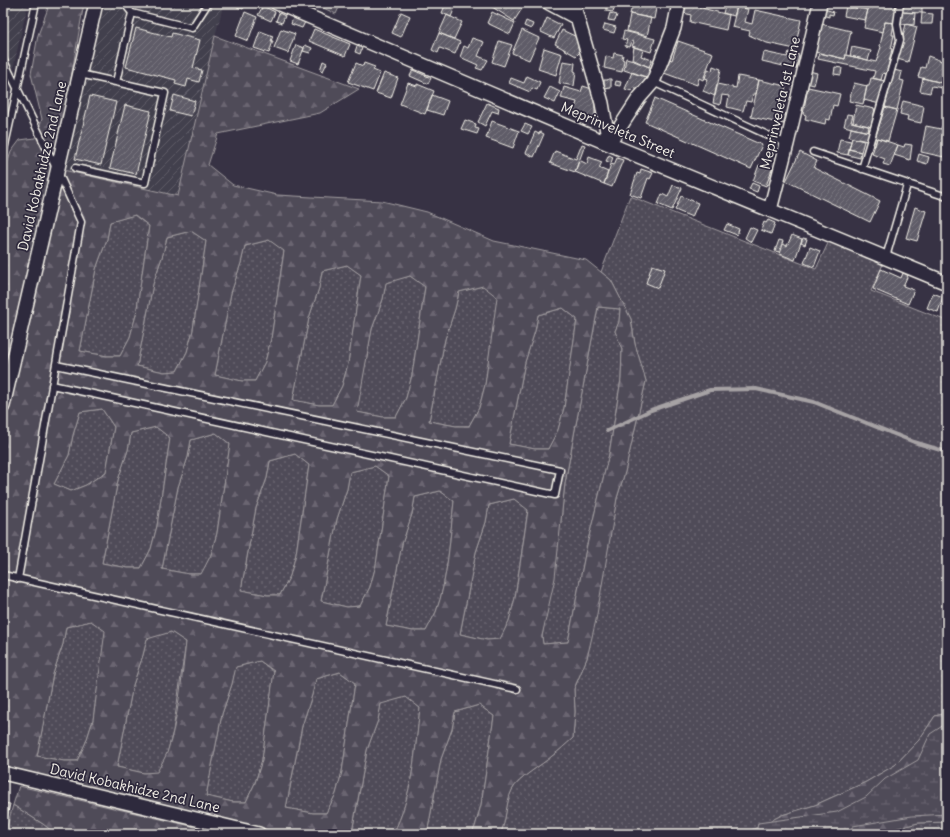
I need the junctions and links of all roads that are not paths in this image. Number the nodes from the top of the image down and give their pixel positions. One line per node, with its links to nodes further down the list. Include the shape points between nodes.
1 (36, 3): 17 (lane)
2 (96, 3): 14 (street, David Kobakhidze 2nd Lane)
3 (124, 3): 11 (lane)
4 (208, 3): 11 (lane, via 192,28)
5 (277, 3): 18 (street, Meprinveleta Street)
6 (549, 3): 12 (street)
7 (573, 3): 12 (street)
8 (679, 3): 16 (street, via 674,28)
9 (820, 3): 19 (street, Meprinveleta 1st Lane)
10 (900, 3): 23 (lane, via 897,24 900,40)
11 (132, 13): 15 (lane)
12 (577, 18): 18 (street, via 602,102)
13 (3, 59): 17 (lane)
14 (80, 74): 15 (lane); 24 (street, David Kobakhidze 2nd Lane)
15 (116, 82): 22 (lane, via 165,93 145,183)
16 (653, 82): 18 (street, via 639,98); 19 (lane)
17 (17, 90): 21 (lane); 24 (lane)
18 (609, 144): 27 (street, Meprinveleta Street)
19 (787, 144): 27 (street, Meprinveleta 1st Lane)
20 (813, 152): 23 (lane)
21 (3, 154)
22 (75, 168)
23 (862, 169): 25 (lane)
24 (57, 170): 30 (lane, via 81,222); 32 (street, David Kobakhidze 2nd Lane)
25 (907, 184): 26 (lane); 28 (lane)
26 (947, 197)
27 (770, 210): 28 (street, Meprinveleta Street)
28 (886, 257): 29 (street, Meprinveleta Street)
29 (946, 280)
30 (56, 365): 31 (lane); 31 (lane, via 560,470 555,495)
31 (52, 385): 34 (lane)
32 (3, 406)
33 (3, 575): 34 (lane)
34 (18, 579): 35 (lane)
35 (517, 689)
36 (3, 773): 37 (street, David Kobakhidze 2nd Lane)
37 (259, 834)

